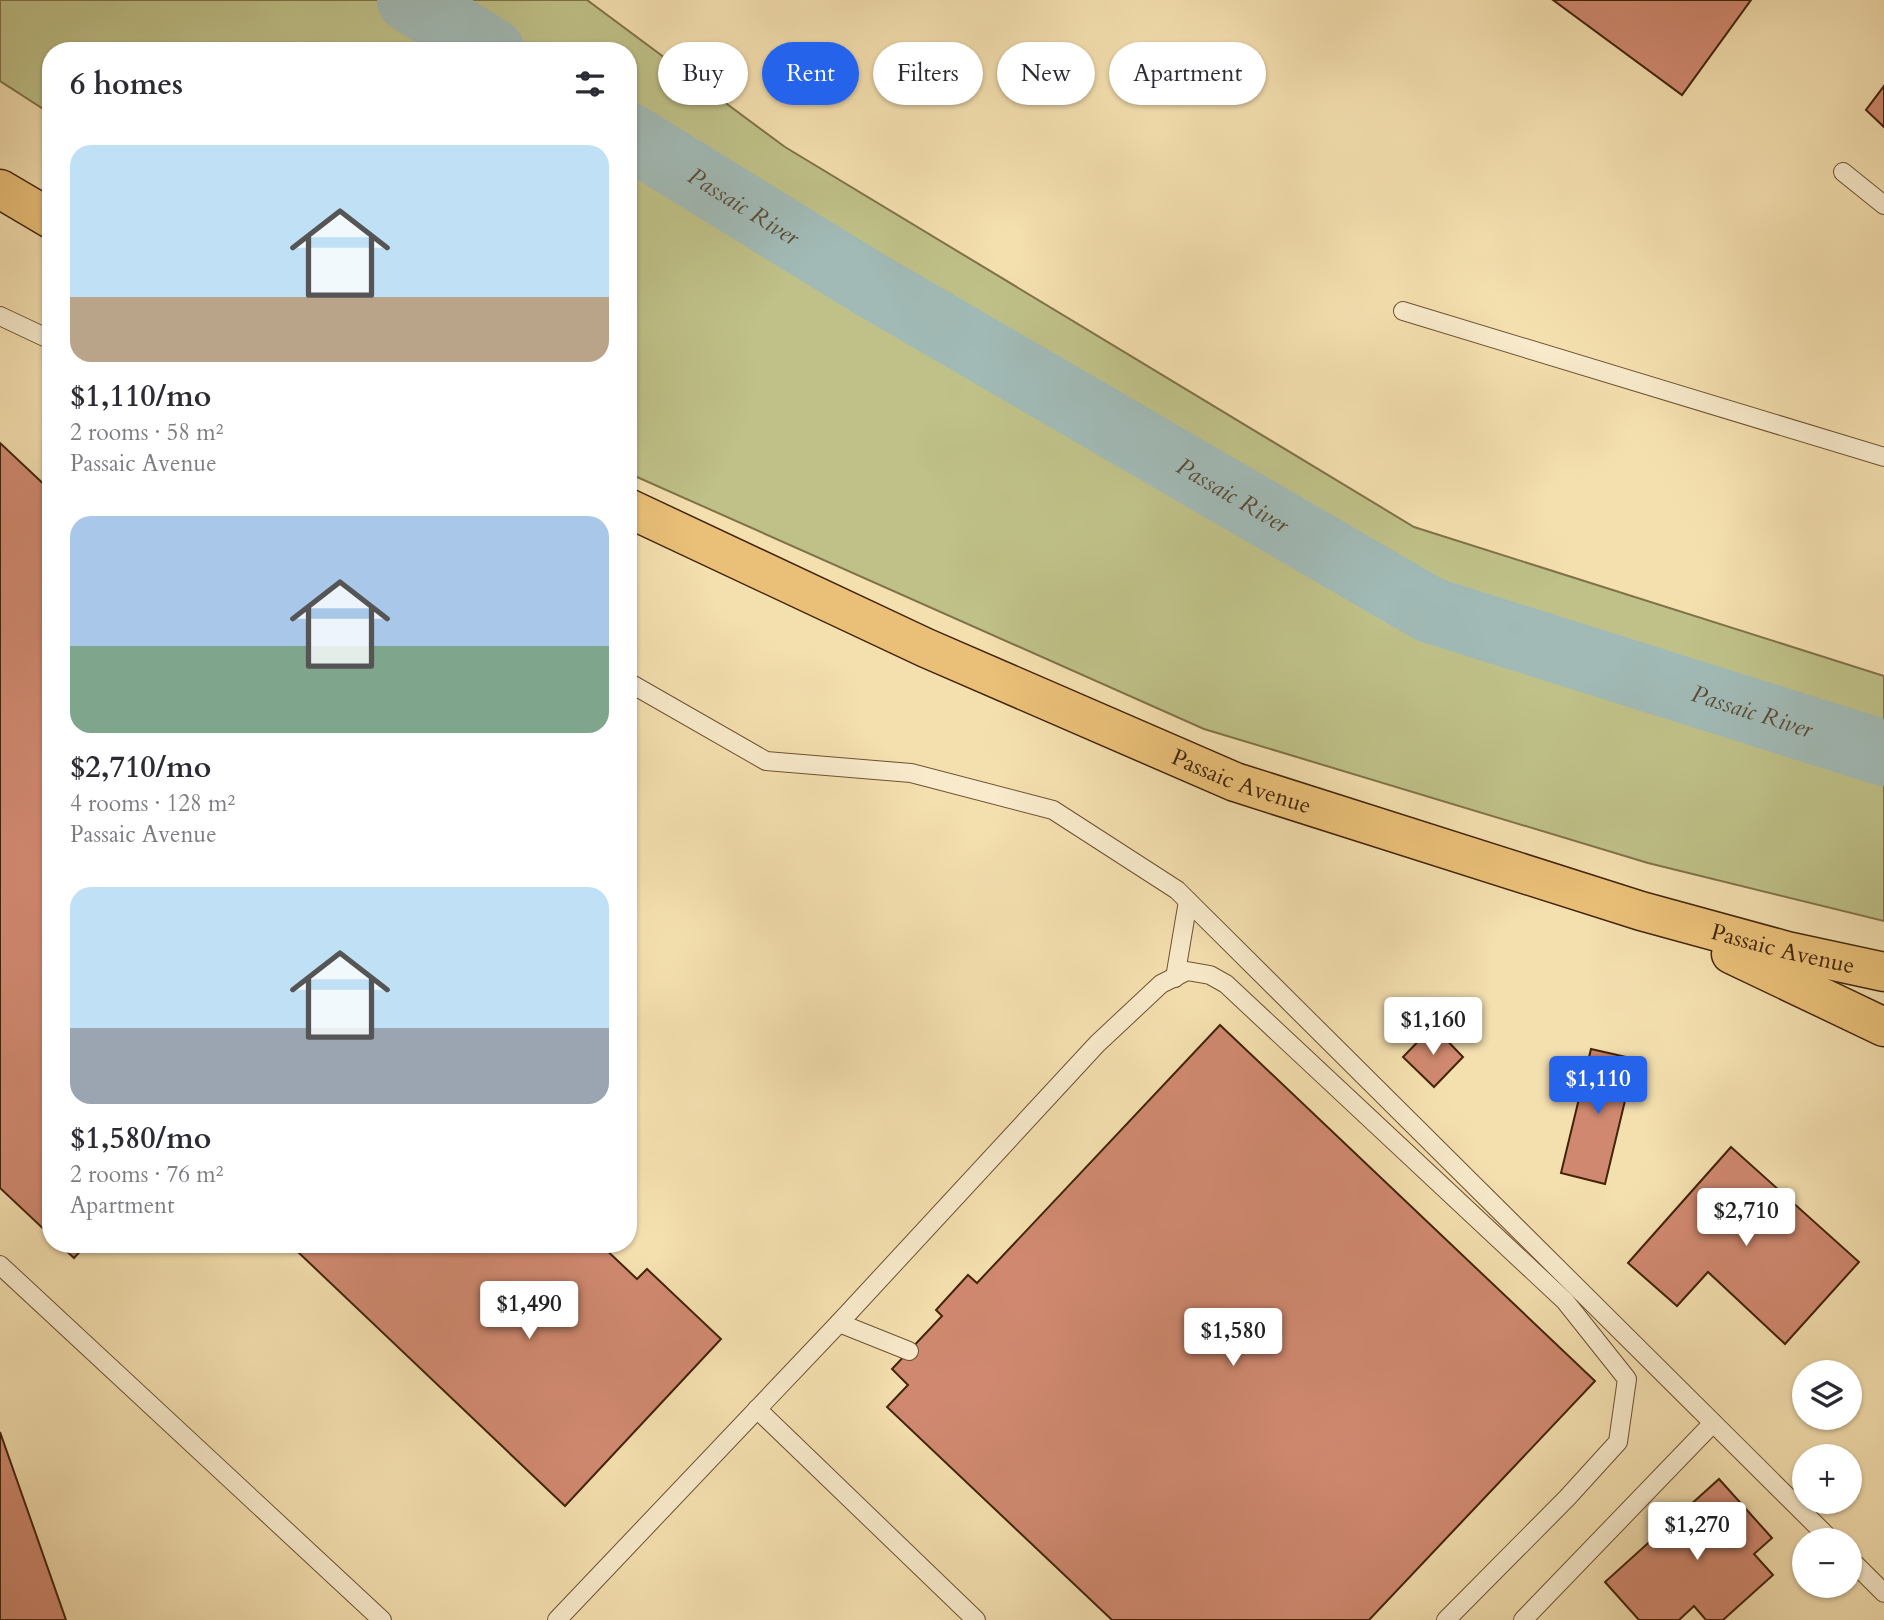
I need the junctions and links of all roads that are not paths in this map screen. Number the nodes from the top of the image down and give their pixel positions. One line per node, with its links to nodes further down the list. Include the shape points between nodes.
1 (1843, 172): 3 (lane)
2 (0, 189): 4 (main road)
3 (1884, 205)
4 (42, 214)
5 (1403, 311): 8 (lane)
6 (0, 316): 7 (lane)
7 (42, 336)
8 (1884, 457)
9 (637, 512): 12 (main road, Passaic Avenue, via 926,648 1235,782)
10 (637, 687): 11 (lane, via 766,761 911,773 1053,810)
11 (1188, 901): 14 (lane); 20 (lane)
12 (1641, 911): 13 (main road, Passaic Avenue); 15 (main road)
13 (1884, 972)
14 (1175, 978): 17 (lane, via 1161,984 1097,1044); 27 (lane, via 1187,971 1226,984 1565,1300 1627,1379 1618,1442)
15 (1884, 1027)
16 (0, 1265): 24 (lane)
17 (839, 1323): 18 (lane); 19 (lane)
18 (909, 1351)
19 (757, 1409): 25 (lane); 26 (lane)
20 (1713, 1423): 21 (lane); 28 (lane)
21 (1819, 1528)
22 (1862, 1571): 23 (lane)
23 (1884, 1593)
24 (382, 1620)
25 (557, 1620)
26 (976, 1620)
27 (1446, 1620)
28 (1523, 1620)

